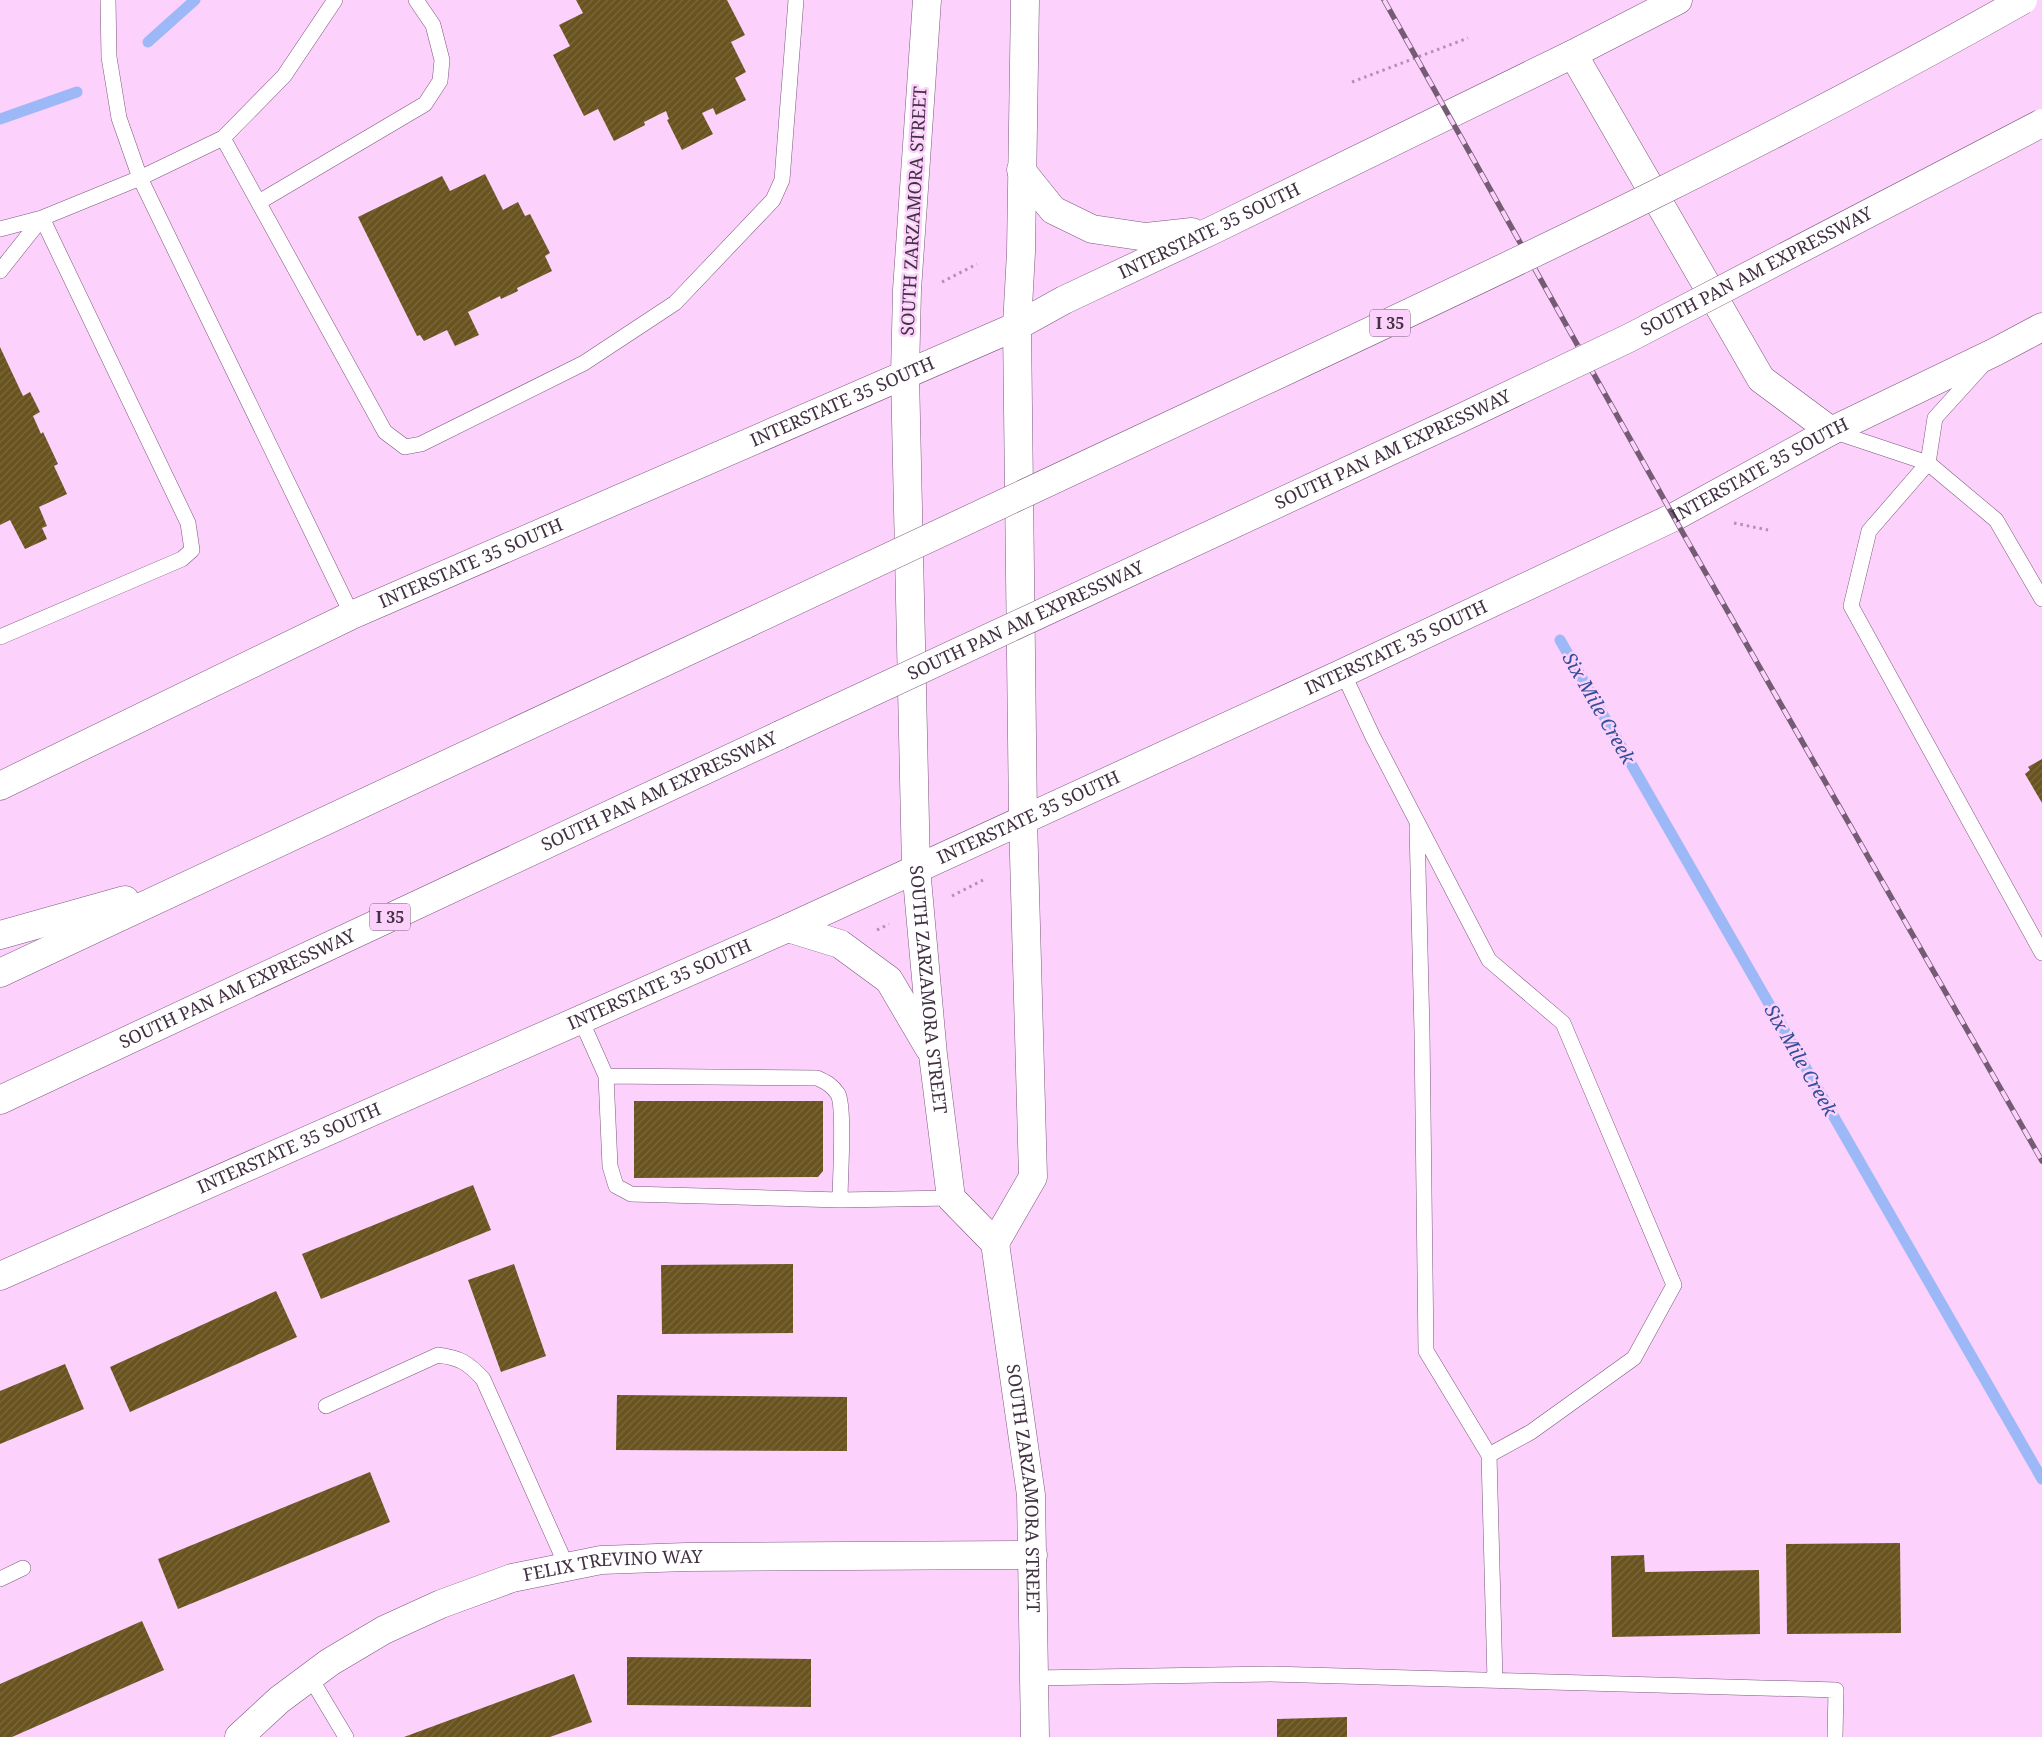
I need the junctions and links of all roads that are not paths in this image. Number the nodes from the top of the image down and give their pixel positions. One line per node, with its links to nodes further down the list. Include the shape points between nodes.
1 (108, 0): 13 (lane, via 109,57 119,118)
2 (335, 0): 11 (lane, via 284,76)
3 (416, 0): 14 (lane, via 433,25 442,60 440,81 425,104)
4 (796, 0): 14 (lane, via 782,180 773,200 675,303 584,363 421,444 405,447 385,432)
5 (927, 0): 23 (main road, SOUTH ZARZAMORA STREET)
6 (1025, 0): 12 (main road)
7 (1678, 0): 9 (main road, INTERSTATE 35 SOUTH)
8 (2023, 0): 34 (main road, I 35, bridge, via 1911,63 1574,235)
9 (1573, 54): 17 (main road, INTERSTATE 35 SOUTH); 24 (main road, via 1760,379)
10 (2042, 123): 42 (main road, SOUTH PAN AM EXPRESSWAY / I 35, bridge, via 1629,338)
11 (223, 138): 13 (lane); 14 (lane)
12 (1021, 170): 17 (main road, via 1053,210 1092,229 1146,237); 20 (main road)
13 (140, 178): 15 (lane); 27 (lane)
14 (259, 202)
15 (42, 218): 16 (lane); 18 (lane); 28 (lane, via 188,523 192,550 182,559)
16 (0, 229)
17 (1216, 229): 20 (main road, INTERSTATE 35 SOUTH, via 1064,300)
18 (0, 271)
19 (2042, 307): 22 (main road)
20 (1017, 326): 23 (main road, INTERSTATE 35 SOUTH); 31 (main road)
21 (2042, 327): 22 (main road, INTERSTATE 35 SOUTH)
22 (1995, 352): 24 (main road, INTERSTATE 35 SOUTH); 25 (lane, via 1935,418)
23 (905, 374): 27 (main road, INTERSTATE 35 SOUTH); 33 (main road, SOUTH ZARZAMORA STREET)
24 (1831, 430): 25 (lane); 29 (main road, INTERSTATE 35 SOUTH, via 1674,516)
25 (1928, 463): 26 (lane, via 1996,520); 37 (lane, via 1869,531 1851,606)
26 (2042, 599)
27 (352, 615): 30 (main road, INTERSTATE 35 SOUTH)
28 (0, 637)
29 (1343, 673): 31 (main road, INTERSTATE 35 SOUTH); 32 (lane)
30 (0, 786)
31 (1023, 820): 33 (main road, INTERSTATE 35 SOUTH); 45 (main road, via 1032,1177)
32 (1417, 823): 48 (lane, via 1426,1351); 48 (lane, via 1489,960 1563,1023 1674,1284 1634,1358 1531,1432)
33 (916, 868): 35 (main road, INTERSTATE 35 SOUTH); 40 (main road, SOUTH ZARZAMORA STREET)
34 (199, 880): 36 (main road); 38 (main road, I 35)
35 (788, 928): 39 (main road, INTERSTATE 35 SOUTH); 40 (main road, via 840,944 890,980)
36 (0, 934)
37 (2042, 953)
38 (0, 973)
39 (582, 1020): 41 (lane); 46 (main road, INTERSTATE 35 SOUTH)
40 (933, 1054): 43 (main road, SOUTH ZARZAMORA STREET)
41 (606, 1076): 44 (lane, via 610,1166 616,1186 631,1194); 44 (lane, via 817,1078 829,1083 839,1096 841,1111)
42 (0, 1100)
43 (951, 1198): 44 (lane); 45 (main road)
44 (840, 1200)
45 (995, 1243): 49 (main road, SOUTH ZARZAMORA STREET, via 1031,1495)
46 (0, 1276)
47 (326, 1406): 50 (lane, via 438,1355 470,1364 483,1379)
48 (1489, 1455): 55 (lane)
49 (1033, 1555): 50 (main road, FELIX TREVINO WAY, via 686,1557 601,1560); 54 (main road, SOUTH ZARZAMORA STREET)
50 (567, 1567): 53 (main road, FELIX TREVINO WAY, via 512,1578 440,1604 384,1630)
51 (23, 1568): 52 (lane)
52 (0, 1579)
53 (310, 1677): 56 (main road, FELIX TREVINO WAY); 57 (lane)
54 (1034, 1678): 55 (lane, via 1271,1674); 58 (main road, SOUTH ZARZAMORA STREET)
55 (1495, 1680): 59 (lane, via 1836,1690)
56 (239, 1737)
57 (346, 1737)
58 (1035, 1737)
59 (1836, 1737)

